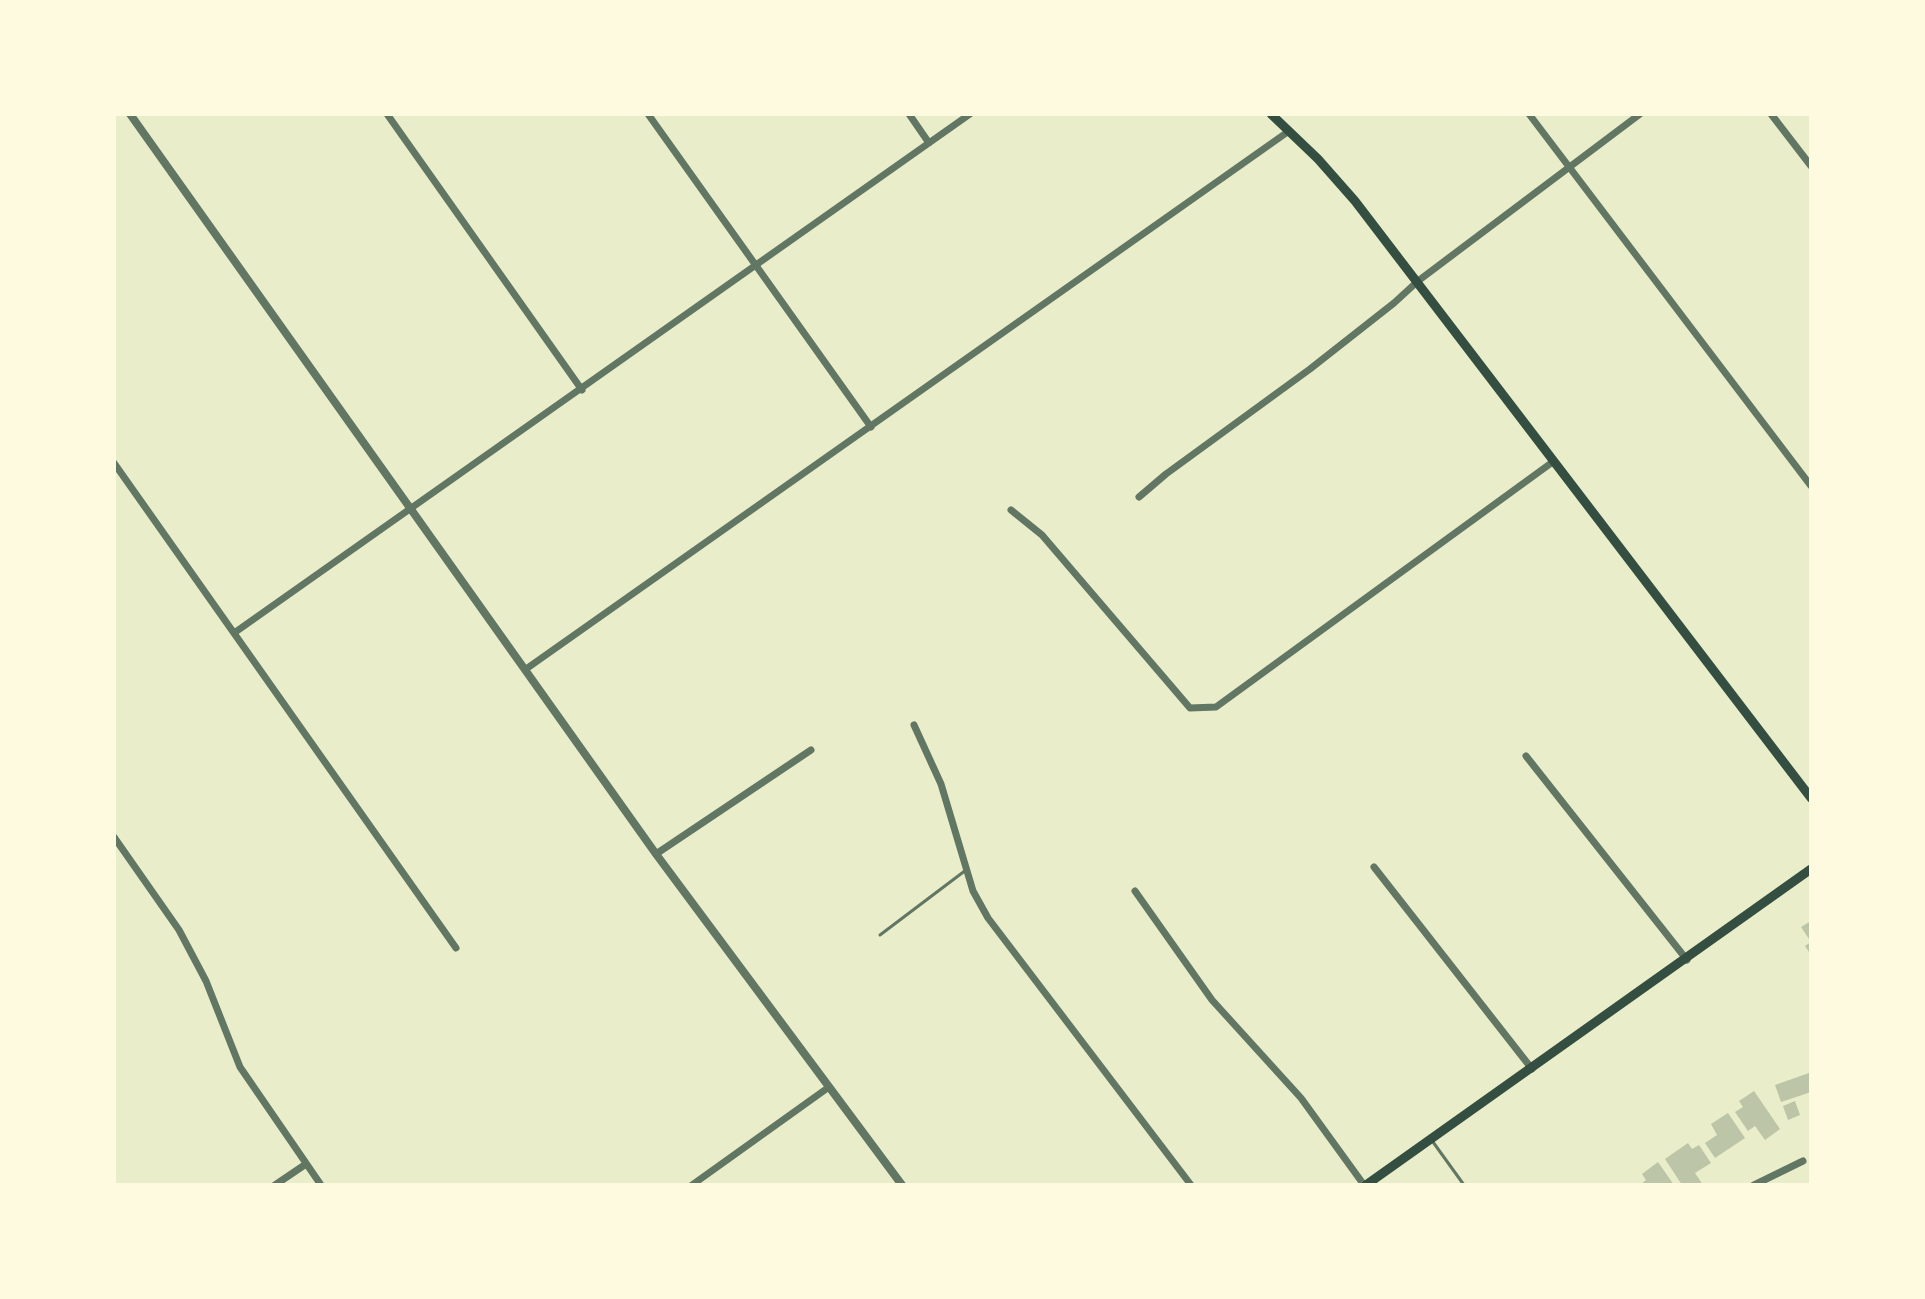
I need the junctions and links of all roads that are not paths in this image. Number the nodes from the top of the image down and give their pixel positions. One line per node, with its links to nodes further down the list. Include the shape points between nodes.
1 (130, 114): 22 (street)
2 (387, 114): 16 (street)
3 (648, 114): 14 (street)
4 (909, 114): 11 (street)
5 (970, 114): 11 (street)
6 (1271, 114): 10 (main road)
7 (1529, 114): 13 (street)
8 (1640, 114): 13 (street)
9 (1771, 114): 12 (street)
10 (1289, 131): 15 (main road, via 1355,201); 17 (street)
11 (929, 143): 14 (street)
12 (1811, 166)
13 (1570, 169): 15 (street); 20 (street)
14 (757, 266): 16 (street); 17 (street)
15 (1418, 281): 18 (main road); 21 (street)
16 (582, 390): 22 (street)
17 (871, 427): 25 (street)
18 (1554, 461): 23 (street, via 1216,707 1204,709 1190,708 1042,535); 29 (main road)
19 (114, 463): 24 (street)
20 (1811, 486)
21 (1139, 497)
22 (412, 509): 24 (street); 25 (street)
23 (1011, 510)
24 (234, 633): 37 (street)
25 (526, 669): 31 (street)
26 (914, 725): 34 (street, via 941,784)
27 (811, 750): 31 (street)
28 (1526, 756): 38 (street)
29 (1811, 798)
30 (114, 837): 43 (street, via 179,930 240,1067)
31 (656, 854): 40 (street)
32 (1374, 867): 39 (street)
33 (1811, 869): 38 (main road)
34 (966, 870): 36 (lane); 48 (street, via 988,918)
35 (1135, 891): 49 (street, via 1212,1000 1301,1098)
36 (880, 935)
37 (456, 948)
38 (1687, 960): 39 (main road)
39 (1532, 1069): 41 (main road)
40 (829, 1087): 46 (street); 47 (street)
41 (1431, 1139): 49 (main road); 50 (lane)
42 (1803, 1161): 51 (street)
43 (306, 1164): 44 (street); 45 (street)
44 (275, 1185)
45 (321, 1185)
46 (692, 1185)
47 (902, 1185)
48 (1191, 1185)
49 (1365, 1185)
50 (1464, 1185)
51 (1754, 1185)

